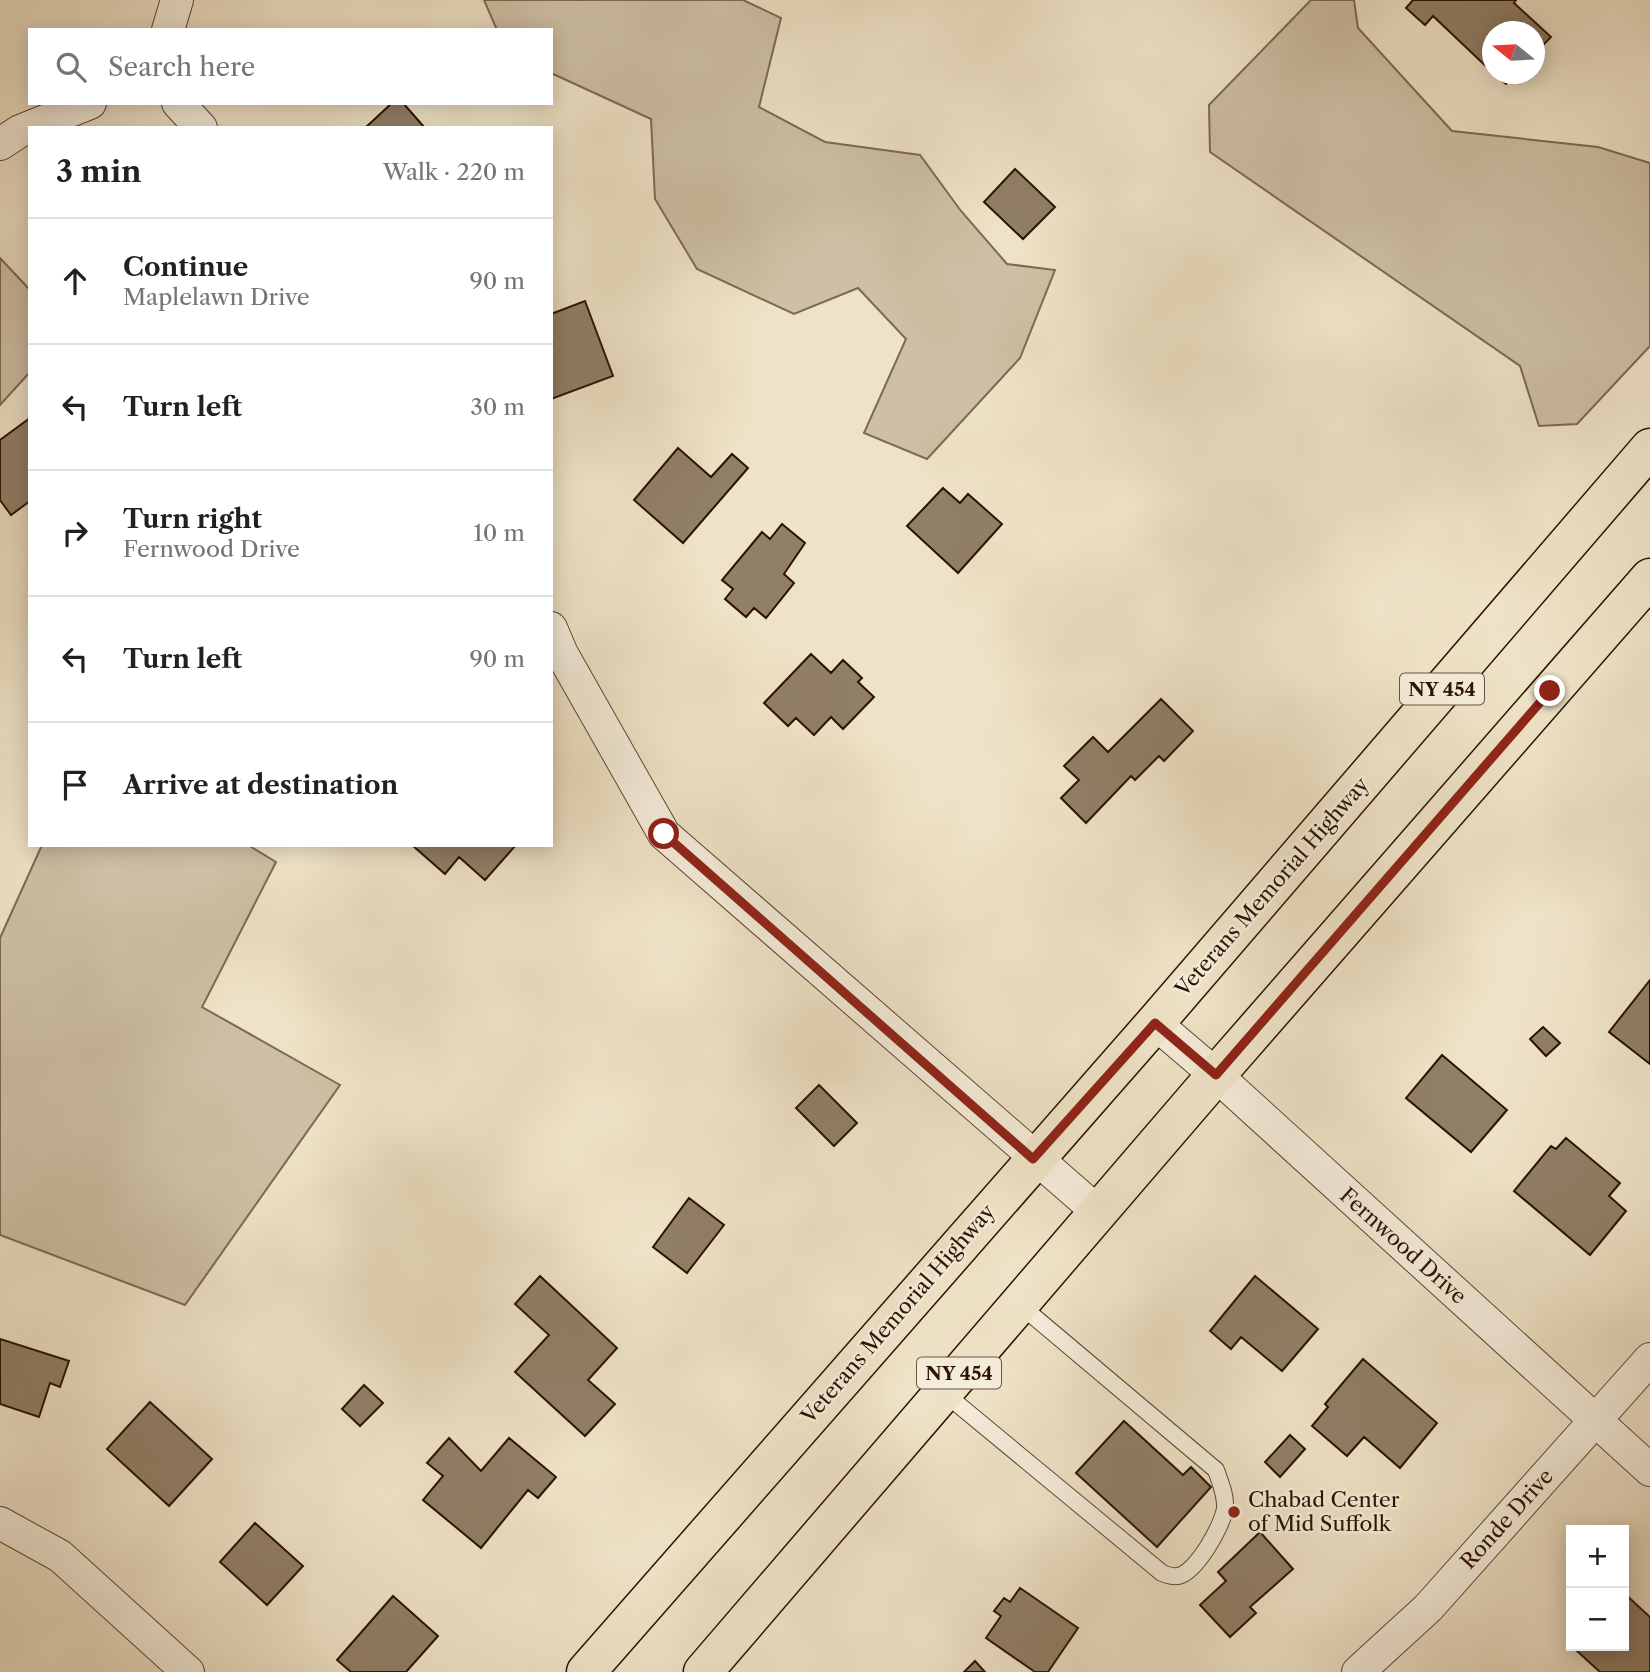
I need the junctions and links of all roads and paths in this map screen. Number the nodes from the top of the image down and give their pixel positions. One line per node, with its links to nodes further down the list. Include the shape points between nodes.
1 (177, 0): 2 (street)
2 (169, 28)
3 (85, 105): 5 (street)
4 (180, 105): 6 (street)
5 (32, 126)
6 (199, 126)
7 (28, 128): 8 (street)
8 (0, 144)
9 (1650, 448): 12 (main road, Veterans Memorial Highway / NY 454)
10 (1650, 578): 13 (main road, NY 454)
11 (553, 633): 14 (street, via 664,834)
12 (1155, 1023): 13 (street, Fernwood Drive); 14 (main road, Veterans Memorial Highway / NY 454)
13 (1216, 1075): 15 (main road, NY 454); 19 (street, Fernwood Drive)
14 (1033, 1159): 15 (street); 23 (main road, Veterans Memorial Highway / NY 454)
15 (1098, 1212): 16 (main road, NY 454)
16 (1019, 1304): 18 (main road, NY 454); 18 (lane, via 1216,1470 1225,1507 1221,1523 1187,1572 1177,1577 1162,1573)
17 (1650, 1359): 19 (street, Ronde Drive)
18 (943, 1392): 24 (main road, NY 454)
19 (1594, 1420): 20 (street, Fernwood Drive); 25 (street, Ronde Drive, via 1428,1608)
20 (1650, 1470)
21 (0, 1523): 22 (street, via 60,1556)
22 (188, 1672)
23 (586, 1672)
24 (703, 1672)
25 (1358, 1672)

